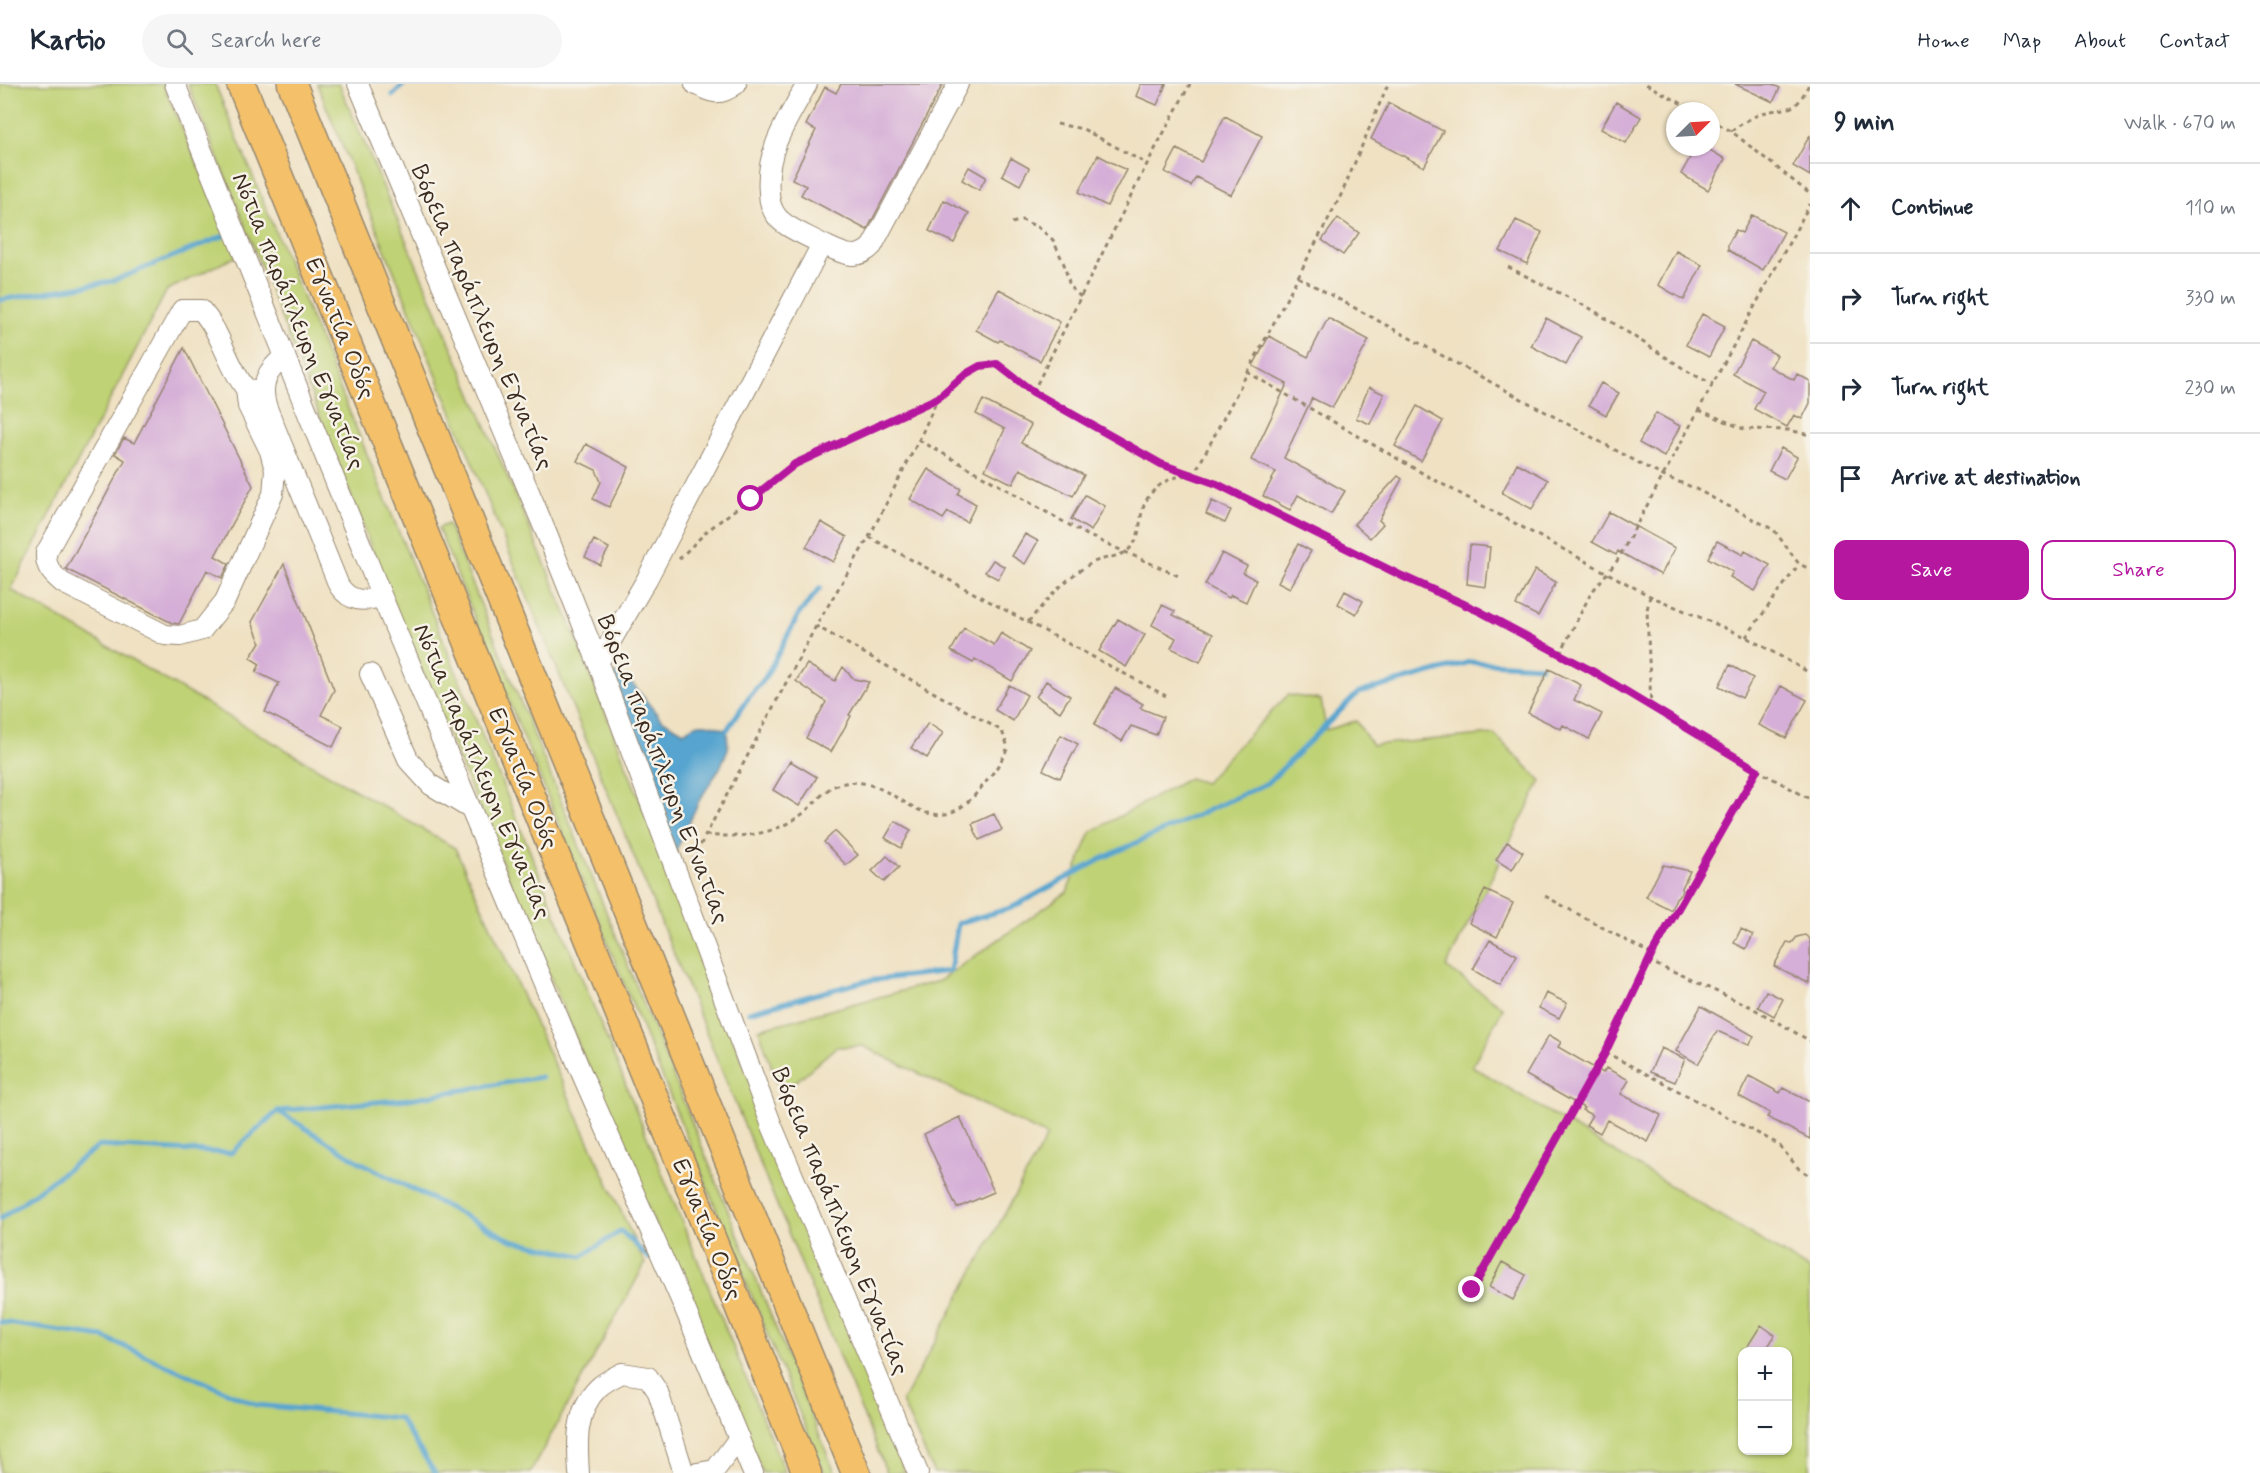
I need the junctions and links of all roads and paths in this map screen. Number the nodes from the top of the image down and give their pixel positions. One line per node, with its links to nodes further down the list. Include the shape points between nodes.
1 (175, 84): 25 (street, Νότια παράπλευρη Εγνατίας)
2 (241, 84): 71 (highway, Εγνατία Οδός)
3 (292, 84): 72 (highway, Εγνατία Οδός)
4 (358, 84): 49 (street, Βόρεια παράπλευρη Εγνατίας)
5 (695, 84): 6 (street, via 712,93 726,92)
6 (736, 84)
7 (807, 84): 21 (street, via 772,151 769,196 774,213 783,222)
8 (958, 84): 21 (street, via 872,246 864,253 850,256)
9 (1190, 84): 17 (path)
10 (1388, 84): 23 (path, via 1342,193)
11 (1646, 84): 13 (path)
12 (1809, 84): 16 (path, via 1797,106 1761,114)
13 (1679, 102)
14 (1057, 124): 17 (path, via 1083,129)
15 (1720, 125): 16 (path)
16 (1731, 131): 18 (path)
17 (1148, 164): 24 (path)
18 (1810, 194)
19 (1810, 204): 27 (path)
20 (1012, 223): 24 (path, via 1022,220 1053,240 1070,287)
21 (822, 244): 49 (street, via 647,579)
22 (1508, 267): 27 (path, via 1593,310)
23 (1298, 277): 26 (path); 35 (path)
24 (1081, 297): 29 (path)
25 (285, 356): 28 (street); 44 (street, Νότια παράπλευρη Εγνατίας)
26 (1247, 372): 34 (path); 41 (path, via 1431,478)
27 (1713, 384): 31 (path)
28 (255, 390): 28 (street, via 236,377 210,320 201,310 182,310 46,553 45,564 54,575 165,636 202,630 225,601 273,494 275,470 270,451 248,406); 44 (street, via 267,408 339,586 354,599)
29 (1033, 392): 30 (path, via 997,364 980,366); 34 (path, via 1161,464)
30 (938, 398): 33 (path); 38 (path, via 795,464 707,531)
31 (1699, 410): 32 (path, via 1744,429 1789,430); 35 (path)
32 (1810, 435)
33 (919, 440): 36 (path); 37 (path, via 1087,535)
34 (1191, 475): 37 (path, via 1176,475 1146,501 1138,537); 48 (path, via 1479,611)
35 (1663, 476): 39 (path, via 1774,530); 41 (path)
36 (869, 537): 45 (path); 46 (path)
37 (1126, 552): 42 (path); 45 (path, via 1106,557 1071,577)
38 (678, 560)
39 (1799, 564): 40 (path); 47 (path)
40 (1810, 569)
41 (1608, 572): 43 (path); 48 (path, via 1591,594)
42 (1181, 577)
43 (1650, 596): 47 (path); 53 (path, via 1647,610)
44 (382, 597): 56 (street, Νότια παράπλευρη Εγνατίας)
45 (1028, 622): 52 (path)
46 (816, 626): 57 (path); 57 (path, via 1002,731 1008,747 1001,763 969,803 937,816 910,806 878,786 851,783 835,786 801,815 767,833)
47 (1746, 637): 51 (path)
48 (1560, 654): 53 (path)
49 (598, 663): 58 (street, Βόρεια παράπλευρη Εγνατίας)
50 (370, 674): 56 (street, via 409,761 430,785)
51 (1810, 674)
52 (1166, 696)
53 (1651, 707): 54 (path)
54 (1757, 770): 55 (path); 60 (path)
55 (1810, 799)
56 (471, 809): 66 (street, Νότια παράπλευρη Εγνατίας)
57 (705, 835): 58 (path)
58 (681, 885): 73 (street, Βόρεια παράπλευρη Εγνατίας, via 772,1125)
59 (1545, 896): 60 (path)
60 (1652, 954): 61 (path)
61 (1648, 961): 62 (path, via 1749,1006); 63 (path)
62 (1810, 1041)
63 (1605, 1053): 64 (path, via 1778,1144 1799,1169); 65 (path)
64 (1810, 1175)
65 (1472, 1290)
66 (739, 1438): 67 (street); 70 (street, Νότια παράπλευρη Εγνατίας)
67 (709, 1472)
68 (579, 1473): 69 (street, via 577,1440 582,1410 598,1388 622,1373 648,1377 658,1392)
69 (684, 1473)
70 (753, 1473)
71 (807, 1473)
72 (856, 1473)
73 (918, 1473)

